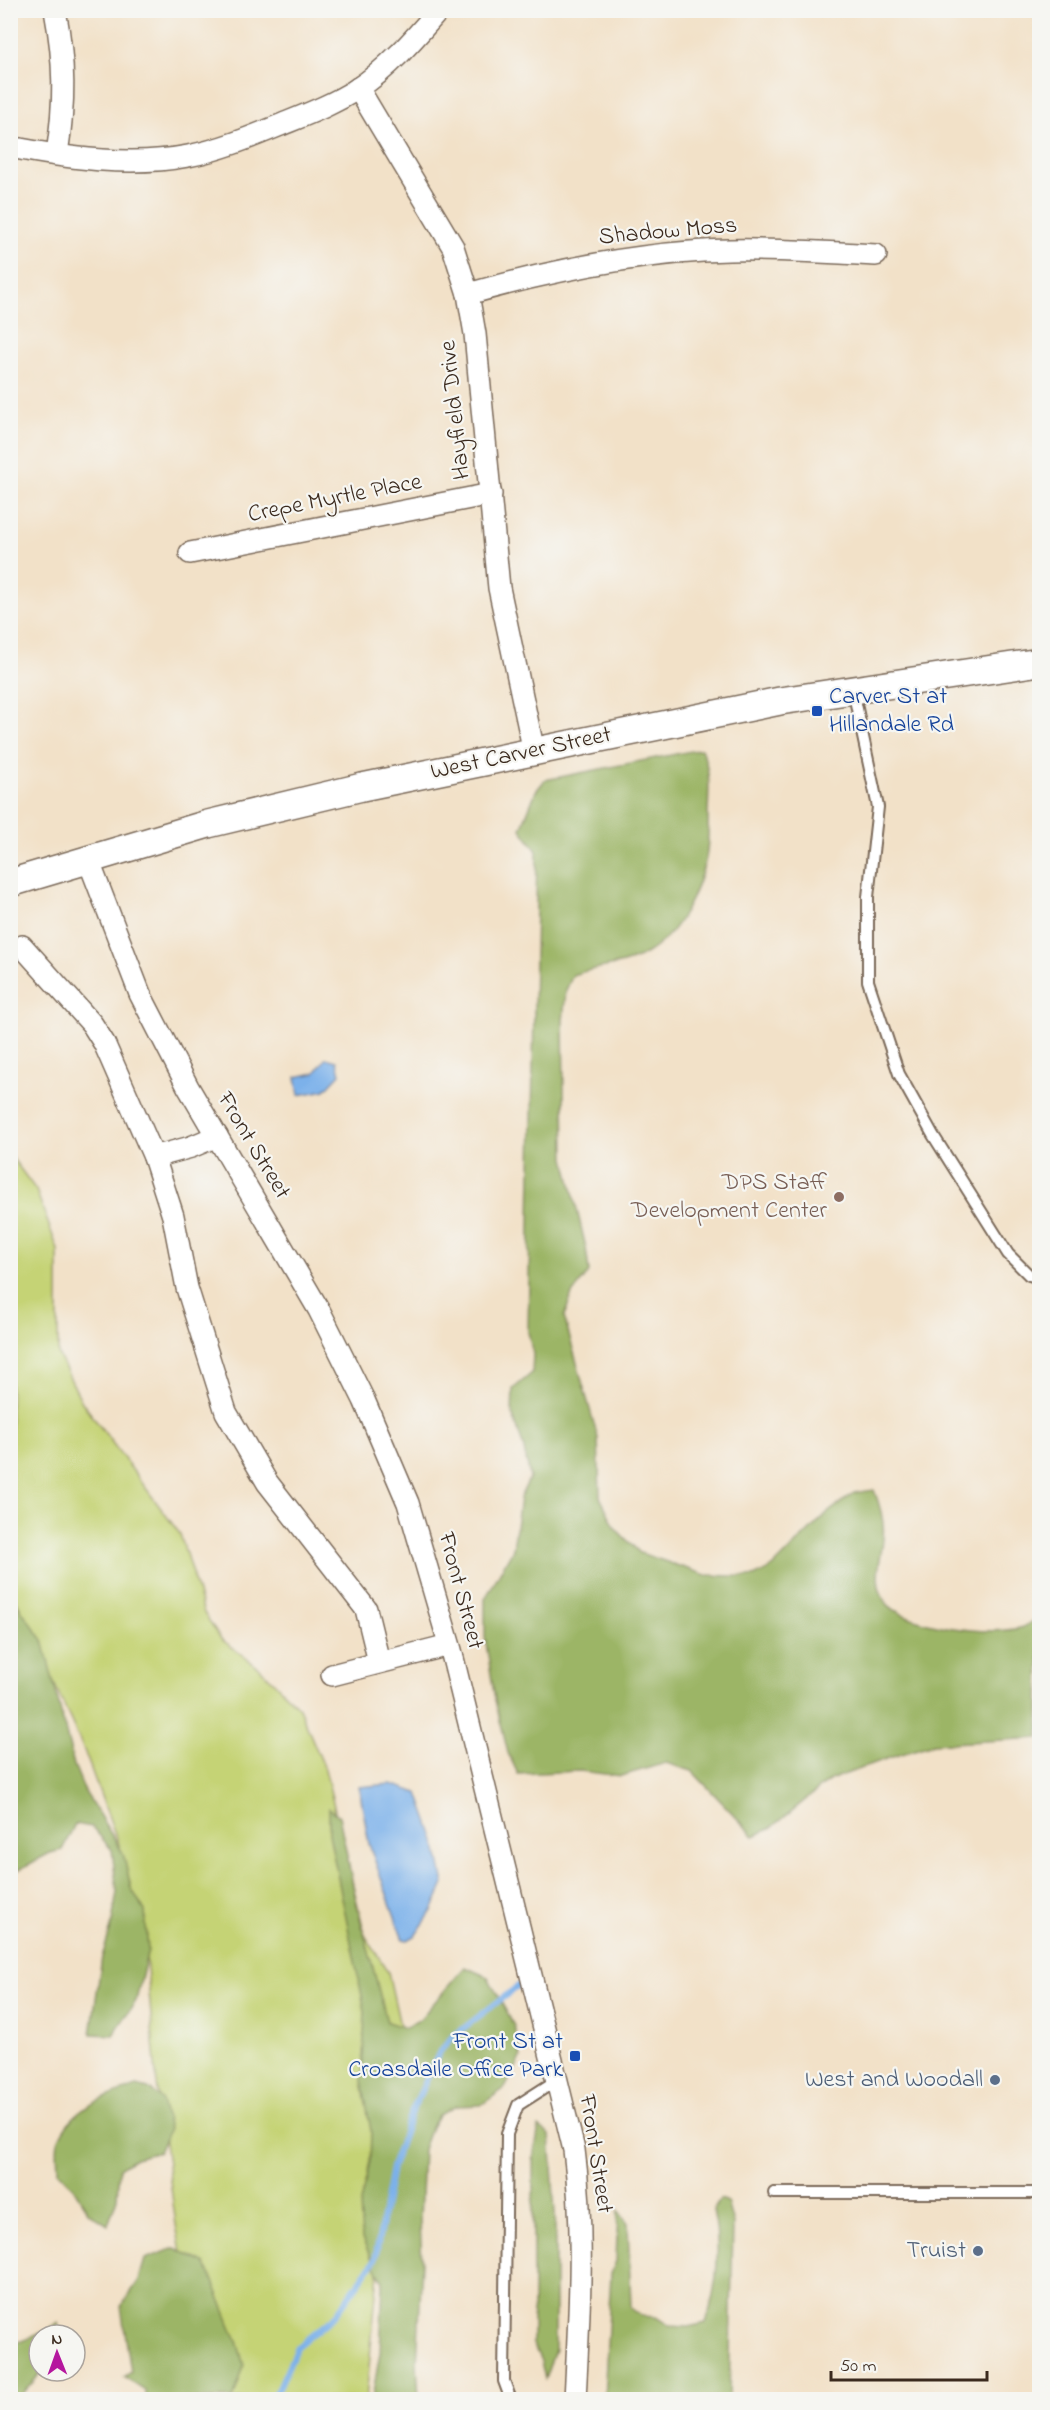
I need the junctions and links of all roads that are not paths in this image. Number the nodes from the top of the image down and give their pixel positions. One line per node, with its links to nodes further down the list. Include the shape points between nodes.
1 (55, 10): 5 (street, via 65,92)
2 (440, 10): 3 (street, via 394,58)
3 (358, 88): 5 (street, via 248,138 186,156 132,160); 7 (street, Hayfield Drive, via 453,247)
4 (10, 147): 5 (street)
5 (57, 154)
6 (876, 255): 7 (street, Shadow Moss, via 749,250 649,256 580,267)
7 (468, 294): 8 (street, Hayfield Drive)
8 (491, 494): 9 (street, Crepe Myrtle Place); 12 (street, Hayfield Drive, via 504,619)
9 (190, 553)
10 (1040, 662): 11 (street, West Carver Street)
11 (853, 690): 12 (street, West Carver Street, via 780,701); 18 (lane, via 878,807 868,897 868,981 899,1074 933,1135 1008,1254 1029,1275)
12 (534, 752): 13 (street, West Carver Street, via 242,816)
13 (88, 860): 14 (street, West Carver Street); 16 (street, Front Street, via 140,994)
14 (10, 883)
15 (22, 946): 17 (street, via 98,1034)
16 (217, 1136): 17 (street); 19 (street, Front Street, via 319,1310 369,1411 408,1503)
17 (153, 1157): 20 (street, via 172,1216 190,1298 226,1412 267,1482 366,1609)
18 (1040, 1278)
19 (449, 1645): 20 (street); 22 (street, Front Street)
20 (379, 1662): 21 (street)
21 (332, 1675)
22 (558, 2080): 25 (lane, via 518,2105 507,2134 504,2381); 26 (street, Front Street, via 580,2194)
23 (774, 2193): 24 (lane)
24 (1040, 2193)
25 (512, 2400)
26 (575, 2400)

